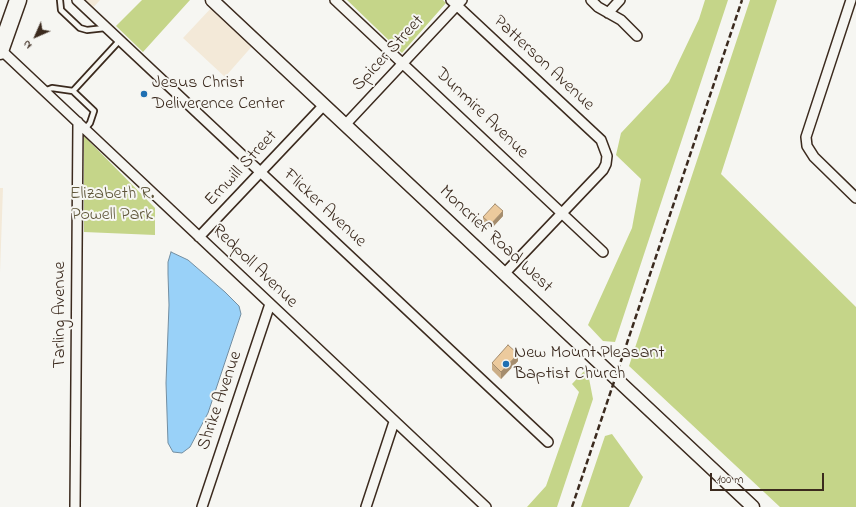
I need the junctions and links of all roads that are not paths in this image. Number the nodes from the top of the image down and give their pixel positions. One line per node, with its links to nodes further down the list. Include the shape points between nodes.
1 (18, 0): 14 (highway)
2 (60, 0): 11 (lane, via 61,10 80,28)
3 (77, 0): 11 (street, Flicker Avenue)
4 (212, 0): 18 (street, Moncrief Road West)
5 (336, 0): 15 (street, Dunmire Avenue)
6 (591, 0): 10 (street)
7 (620, 0): 10 (street)
8 (850, 0): 23 (street, via 806,137 807,146 814,157)
9 (457, 2): 15 (street, Spicer Street); 24 (street, Patterson Avenue, via 601,140 607,156 603,170)
10 (608, 13): 12 (street, via 621,20)
11 (107, 28): 13 (street, Flicker Avenue)
12 (638, 36)
13 (120, 40): 17 (lane); 22 (street, Flicker Avenue)
14 (0, 50): 16 (street, Redpoll Avenue)
15 (403, 63): 20 (street, Spicer Street); 24 (street, Dunmire Avenue)
16 (44, 91): 17 (lane, via 52,88); 19 (street, Redpoll Avenue)
17 (73, 91): 21 (lane, via 94,111)
18 (324, 105): 20 (street, Moncrief Road West); 22 (street, Ernwill Street)
19 (78, 122): 21 (street, Redpoll Avenue); 31 (street, Tarling Avenue)
20 (345, 125): 27 (street, Moncrief Road West)
21 (85, 129): 25 (street, Redpoll Avenue)
22 (261, 172): 25 (street, Ernwill Street); 30 (street, Flicker Avenue)
23 (856, 198)
24 (561, 213): 26 (street, Dunmire Avenue); 27 (street)
25 (200, 237): 28 (street, Redpoll Avenue)
26 (603, 252)
27 (504, 274): 35 (street, Moncrief Road West)
28 (270, 304): 29 (street, Redpoll Avenue); 32 (street, Shrike Avenue)
29 (394, 422): 33 (street); 34 (street, Redpoll Avenue)
30 (548, 442)
31 (75, 507)
32 (202, 507)
33 (366, 507)
34 (486, 507)
35 (753, 507)

